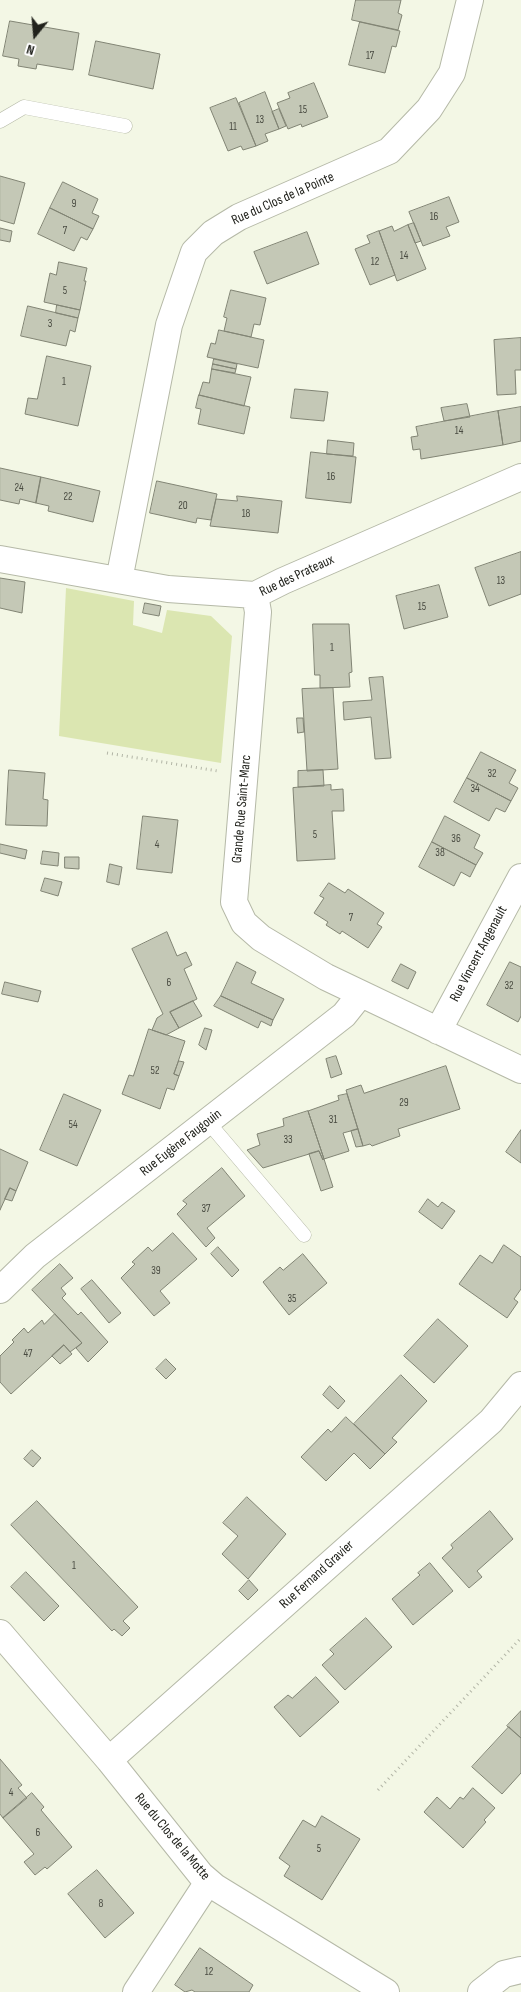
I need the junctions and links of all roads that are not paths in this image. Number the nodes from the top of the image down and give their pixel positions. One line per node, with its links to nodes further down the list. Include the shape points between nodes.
1 (470, 0): 6 (street, Rue du Clos de la Pointe, via 452,73 429,109 389,151 239,217 214,233 194,252 169,325)
2 (0, 122): 3 (lane, via 24,107)
3 (125, 126)
4 (521, 478): 7 (street, Rue des Prateaux)
5 (0, 559): 6 (street, Rue des Prateaux)
6 (118, 580): 7 (street, Rue des Prateaux, via 168,589)
7 (255, 595): 9 (street, Grande Rue Saint-Marc, via 258,612 234,902 244,923 261,938)
8 (521, 878): 10 (street, Rue Vincent Angenault)
9 (360, 995): 10 (street); 12 (street, Rue Eugène Faugouin, via 344,1015)
10 (438, 1031): 11 (street)
11 (521, 1070)
12 (208, 1122): 13 (lane); 14 (street, Rue Eugène Faugouin, via 35,1256)
13 (304, 1235)
14 (0, 1290)
15 (521, 1385): 17 (street, Rue Fernand Gravier, via 491,1420)
16 (0, 1633): 17 (street, Rue du Clos de la Motte)
17 (109, 1760): 18 (street, Rue du Clos de la Motte)
18 (208, 1882): 20 (street); 21 (street, Rue du Clos de la Motte)
19 (521, 1970): 22 (street, via 504,1974)
20 (136, 1992)
21 (386, 1992)
22 (481, 1992)

